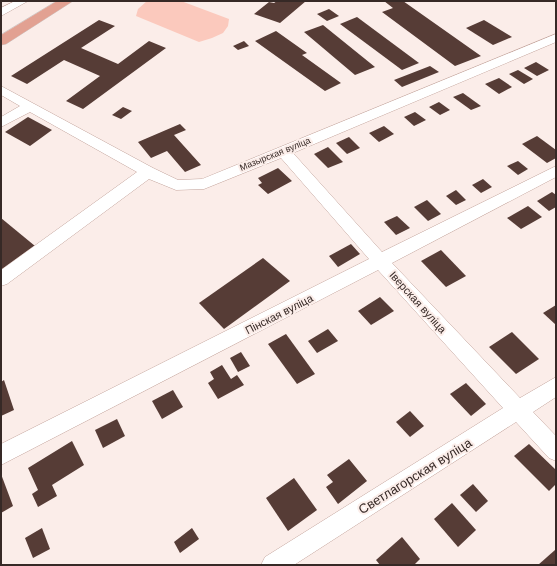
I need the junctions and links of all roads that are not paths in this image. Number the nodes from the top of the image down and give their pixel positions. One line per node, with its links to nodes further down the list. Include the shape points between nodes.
1 (23, 1): 3 (street)
2 (66, 1): 5 (main road)
3 (1, 13)
4 (556, 38): 9 (street, Мазырская вуліца)
5 (1, 41)
6 (1, 90): 7 (street, Мазырская вуліца)
7 (30, 106): 8 (street); 11 (street, Мазырская вуліца)
8 (1, 123)
9 (283, 151): 11 (street, Мазырская вуліца, via 204,184 176,185); 12 (street, Іверская вуліца)
10 (556, 171): 12 (street, Пінская вуліца)
11 (148, 172): 13 (street)
12 (381, 262): 15 (street, Іверская вуліца); 17 (street, Пінская вуліца)
13 (1, 279)
14 (556, 386): 15 (street, Светлагорская вуліца)
15 (518, 412): 16 (street, Іверская вуліца); 18 (street, Светлагорская вуліца)
16 (556, 451)
17 (1, 455)
18 (273, 565)

